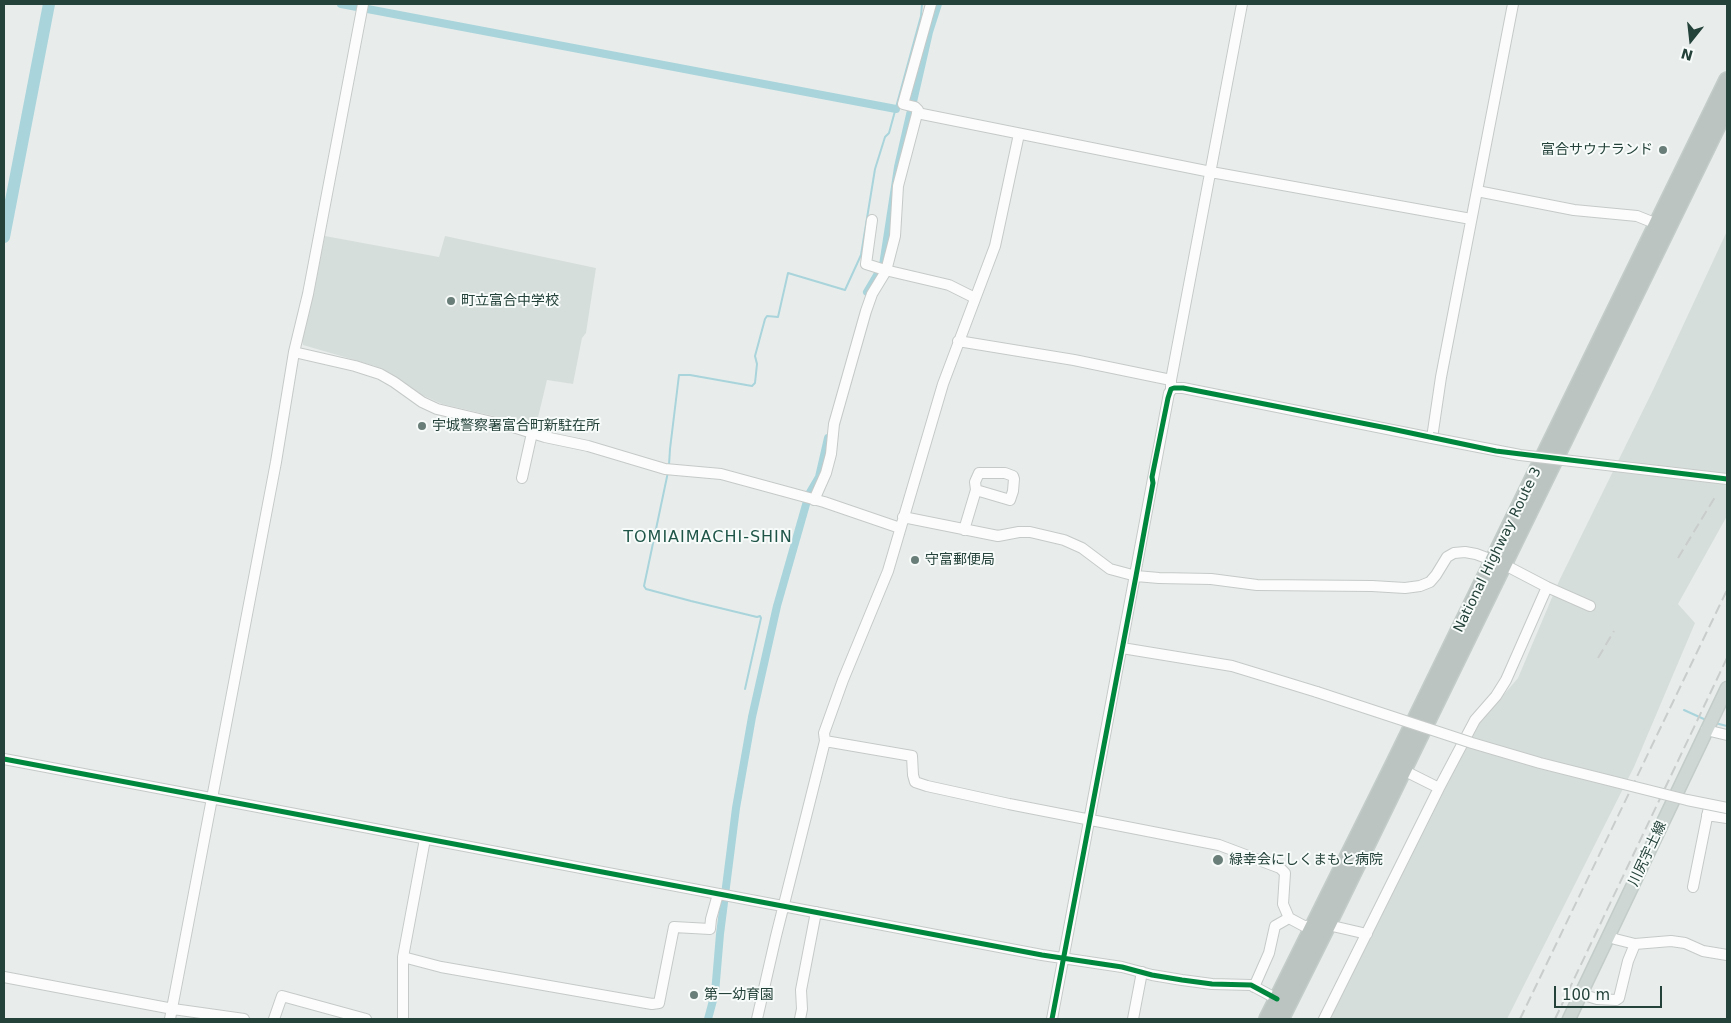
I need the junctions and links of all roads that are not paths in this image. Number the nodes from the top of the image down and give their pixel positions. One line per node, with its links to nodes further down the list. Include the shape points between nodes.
1 (931, 4): 7 (street, via 904,104)
2 (1242, 4): 9 (street)
3 (1512, 4): 10 (street)
4 (362, 7): 17 (street, via 308,294)
5 (1727, 80): 13 (highway, National Highway Route 3)
6 (1727, 107): 13 (highway, National Highway Route 3)
7 (913, 108): 8 (street); 14 (street, via 898,186 895,236)
8 (1019, 134): 9 (street); 15 (street, via 995,246)
9 (1211, 172): 11 (street); 18 (street)
10 (1477, 191): 11 (street); 13 (street, via 1574,210 1636,216)
11 (1471, 219): 20 (street)
12 (872, 220): 14 (street, via 866,264)
13 (1662, 226): 28 (highway, National Highway Route 3)
14 (883, 270): 15 (street, via 949,285); 24 (street, via 866,312 834,424 826,473)
15 (975, 298): 16 (street)
16 (958, 341): 18 (street, via 1074,360); 25 (street)
17 (294, 352): 19 (street, via 380,374 437,409); 40 (street, via 275,471)
18 (1171, 385): 20 (street); 29 (street)
19 (532, 433): 21 (street); 24 (street, via 670,469 721,474)
20 (1432, 438): 22 (street, bridge, via 1520,455)
21 (522, 478)
22 (1727, 479)
23 (976, 490): 27 (street)
24 (809, 499): 26 (street)
25 (903, 517): 26 (street); 27 (street)
26 (900, 528): 36 (street, via 888,571 824,733)
27 (964, 530): 29 (street, via 998,536 1030,532 1064,540 1082,548 1110,569)
28 (1498, 562): 29 (street, via 1476,554 1454,552 1430,582 1405,588 1257,585 1211,578); 30 (street); 38 (highway, National Highway Route 3)
29 (1136, 576): 32 (street)
30 (1547, 587): 31 (street); 39 (street, via 1506,680 1475,720)
31 (1590, 606)
32 (1121, 655): 41 (street, bridge, via 1232,666 1540,763); 43 (street)
33 (1727, 688): 34 (main road, 川尻宇土線)
34 (1706, 730): 35 (street); 52 (main road, 川尻宇土線)
35 (1727, 735)
36 (824, 744): 43 (street, via 912,756 915,782 927,786); 47 (street)
37 (4, 759): 40 (street)
38 (1398, 767): 39 (street); 50 (highway, National Highway Route 3)
39 (1439, 788): 51 (street)
40 (212, 799): 44 (street); 62 (street)
41 (1727, 808)
42 (1727, 818): 45 (street, via 1708,811)
43 (1090, 819): 49 (street, via 1219,845 1280,868 1285,873 1283,904); 56 (street)
44 (425, 838): 46 (street); 55 (street)
45 (1692, 887)
46 (719, 894): 47 (street); 55 (street, via 710,930 674,927 659,1003)
47 (784, 906): 48 (street); 67 (street)
48 (816, 912): 56 (street); 68 (street, via 801,990)
49 (1289, 918): 50 (street, via 1304,926); 59 (street, via 1276,926 1270,953)
50 (1321, 925): 51 (street); 61 (highway, National Highway Route 3); 72 (highway, National Highway Route 3)
51 (1367, 934): 73 (street)
52 (1610, 936): 53 (street); 60 (main road, 川尻宇土線)
53 (1635, 944): 54 (street, via 1671,941); 60 (street, via 1619,998 1597,999)
54 (1727, 955)
55 (403, 957): 66 (street)
56 (1063, 959): 57 (street); 69 (street)
57 (1142, 972): 59 (street, via 1190,981); 70 (street)
58 (4, 977): 62 (street)
59 (1254, 987): 61 (street)
60 (1581, 994): 74 (main road, 川尻宇土線)
61 (1277, 999): 71 (highway, National Highway Route 3)
62 (172, 1014): 63 (street)
63 (244, 1019)
64 (274, 1019): 65 (street, via 282,996)
65 (366, 1019)
66 (403, 1019)
67 (757, 1019)
68 (800, 1019)
69 (1052, 1019)
70 (1133, 1019)
71 (1267, 1019)
72 (1281, 1019)
73 (1324, 1019)
74 (1570, 1019)

